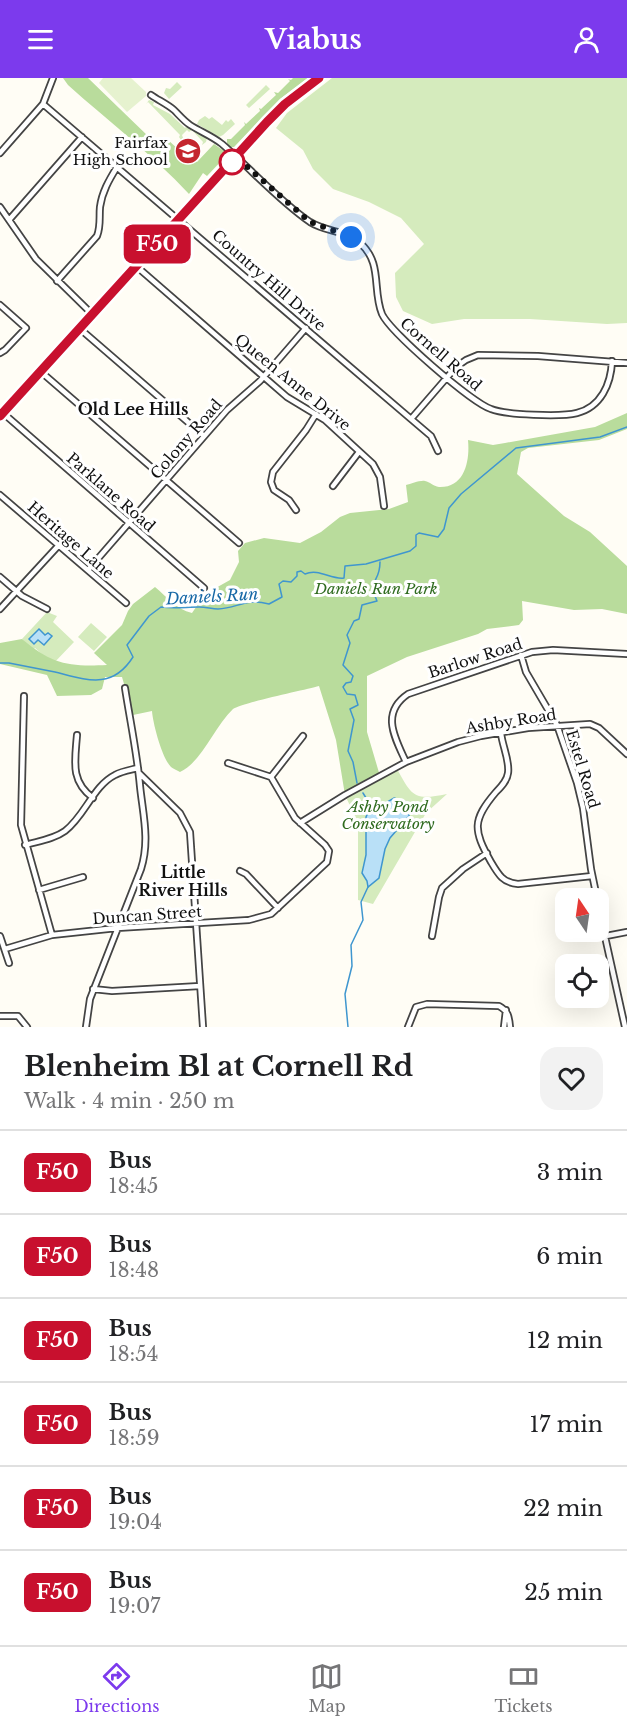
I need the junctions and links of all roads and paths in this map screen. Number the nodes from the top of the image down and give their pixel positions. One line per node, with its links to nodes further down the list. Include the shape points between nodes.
1 (53, 78): 4 (street)
2 (319, 78): 7 (main road, via 285,104)
3 (151, 96): 7 (street, Cornell Road, via 219,141)
4 (43, 104): 5 (street, Country Hill Drive); 6 (street)
5 (82, 137): 8 (street, Country Hill Drive); 11 (street)
6 (0, 153)
7 (236, 157): 10 (main road); 25 (street, Cornell Road, via 310,222 348,235 362,245 375,267 386,321)
8 (117, 167): 10 (street, Country Hill Drive); 13 (street, via 103,193 97,236)
9 (0, 207): 11 (street)
10 (179, 219): 12 (main road); 19 (street, Country Hill Drive)
11 (9, 220): 13 (street)
12 (136, 266): 15 (main road); 24 (street, Queen Anne Drive)
13 (57, 281): 15 (street)
14 (0, 304): 16 (street)
15 (92, 314): 18 (main road)
16 (26, 328): 17 (street); 20 (street)
17 (33, 328)
18 (80, 328): 23 (main road); 29 (street)
19 (306, 328): 24 (street, Colony Road); 28 (street, Country Hill Drive)
20 (0, 353)
21 (612, 361): 22 (street); 25 (street, via 484,354 462,362); 25 (street, Cornell Road, via 603,394 587,409 571,414 492,410)
22 (627, 363)
23 (40, 371): 26 (main road); 32 (street)
24 (264, 376): 27 (street, Queen Anne Drive, via 291,400); 29 (street, Colony Road)
25 (447, 377): 28 (street)
26 (1, 414): 37 (street, Parklane Road)
27 (316, 414): 31 (street, Queen Anne Drive); 36 (street, via 271,477 274,490)
28 (411, 419): 30 (street, Country Hill Drive, via 431,436)
29 (204, 436): 32 (street, Colony Road)
30 (438, 451)
31 (359, 452): 33 (street); 35 (street, Queen Anne Drive, via 378,472)
32 (166, 480): 37 (street, Colony Road); 38 (street)
33 (333, 486)
34 (0, 495): 39 (street, Heritage Lane)
35 (384, 506)
36 (296, 510)
37 (129, 523): 40 (street, Colony Road); 42 (street, Parklane Road)
38 (239, 543)
39 (59, 545): 40 (street, Heritage Lane); 43 (street)
40 (88, 570): 44 (street, Heritage Lane)
41 (0, 578): 43 (street)
42 (204, 588)
43 (16, 592): 45 (street); 46 (street)
44 (126, 603)
45 (0, 609)
46 (47, 609)
47 (627, 654): 48 (street, Barlow Road, via 547,650)
48 (521, 655): 51 (street, Estel Road, via 526,672); 56 (street, Barlow Road, via 403,698 394,710 392,723)
49 (125, 688): 58 (street)
50 (24, 696): 62 (street, via 20,818)
51 (557, 725): 52 (street, Ashby Road); 55 (street, Ashby Road, via 596,726); 65 (street, Estel Road, via 582,799)
52 (501, 733): 56 (street, Ashby Road, via 458,742); 63 (street, via 508,775 484,806 478,821)
53 (77, 735): 60 (street, via 77,781)
54 (303, 736): 59 (street)
55 (627, 754)
56 (406, 762): 61 (street, Ashby Road)
57 (228, 763): 59 (street)
58 (139, 771): 60 (street, via 113,776); 70 (street, via 175,808 188,828); 71 (street, via 146,851)
59 (271, 777): 61 (street)
60 (93, 798): 62 (street, via 66,830)
61 (300, 823): 69 (street, Duncan Street, via 326,844 329,858)
62 (25, 845): 68 (street)
63 (487, 853): 65 (street, via 501,877 512,884); 76 (street, via 442,888)
64 (240, 871): 69 (street)
65 (592, 876): 67 (street, Estel Road)
66 (83, 877): 68 (street)
67 (595, 888)
68 (39, 890): 73 (street)
69 (278, 908): 70 (street, Duncan Street, via 258,919)
70 (196, 923): 71 (street, Duncan Street); 80 (street)
71 (117, 928): 73 (street, Duncan Street); 81 (street)
72 (627, 932): 74 (street)
73 (52, 935): 78 (street, Duncan Street)
74 (609, 935)
75 (0, 936): 78 (street)
76 (432, 936)
77 (607, 942): 90 (street)
78 (5, 949): 79 (street)
79 (9, 963)
80 (200, 986): 81 (street); 86 (street)
81 (93, 989): 85 (street)
82 (506, 1010): 87 (street, via 499,1006 420,1004); 88 (street); 89 (street)
83 (0, 1016): 84 (street, via 18,1016)
84 (27, 1027)
85 (86, 1027)
86 (203, 1027)
87 (408, 1027)
88 (504, 1027)
89 (510, 1027)
90 (626, 1027)

